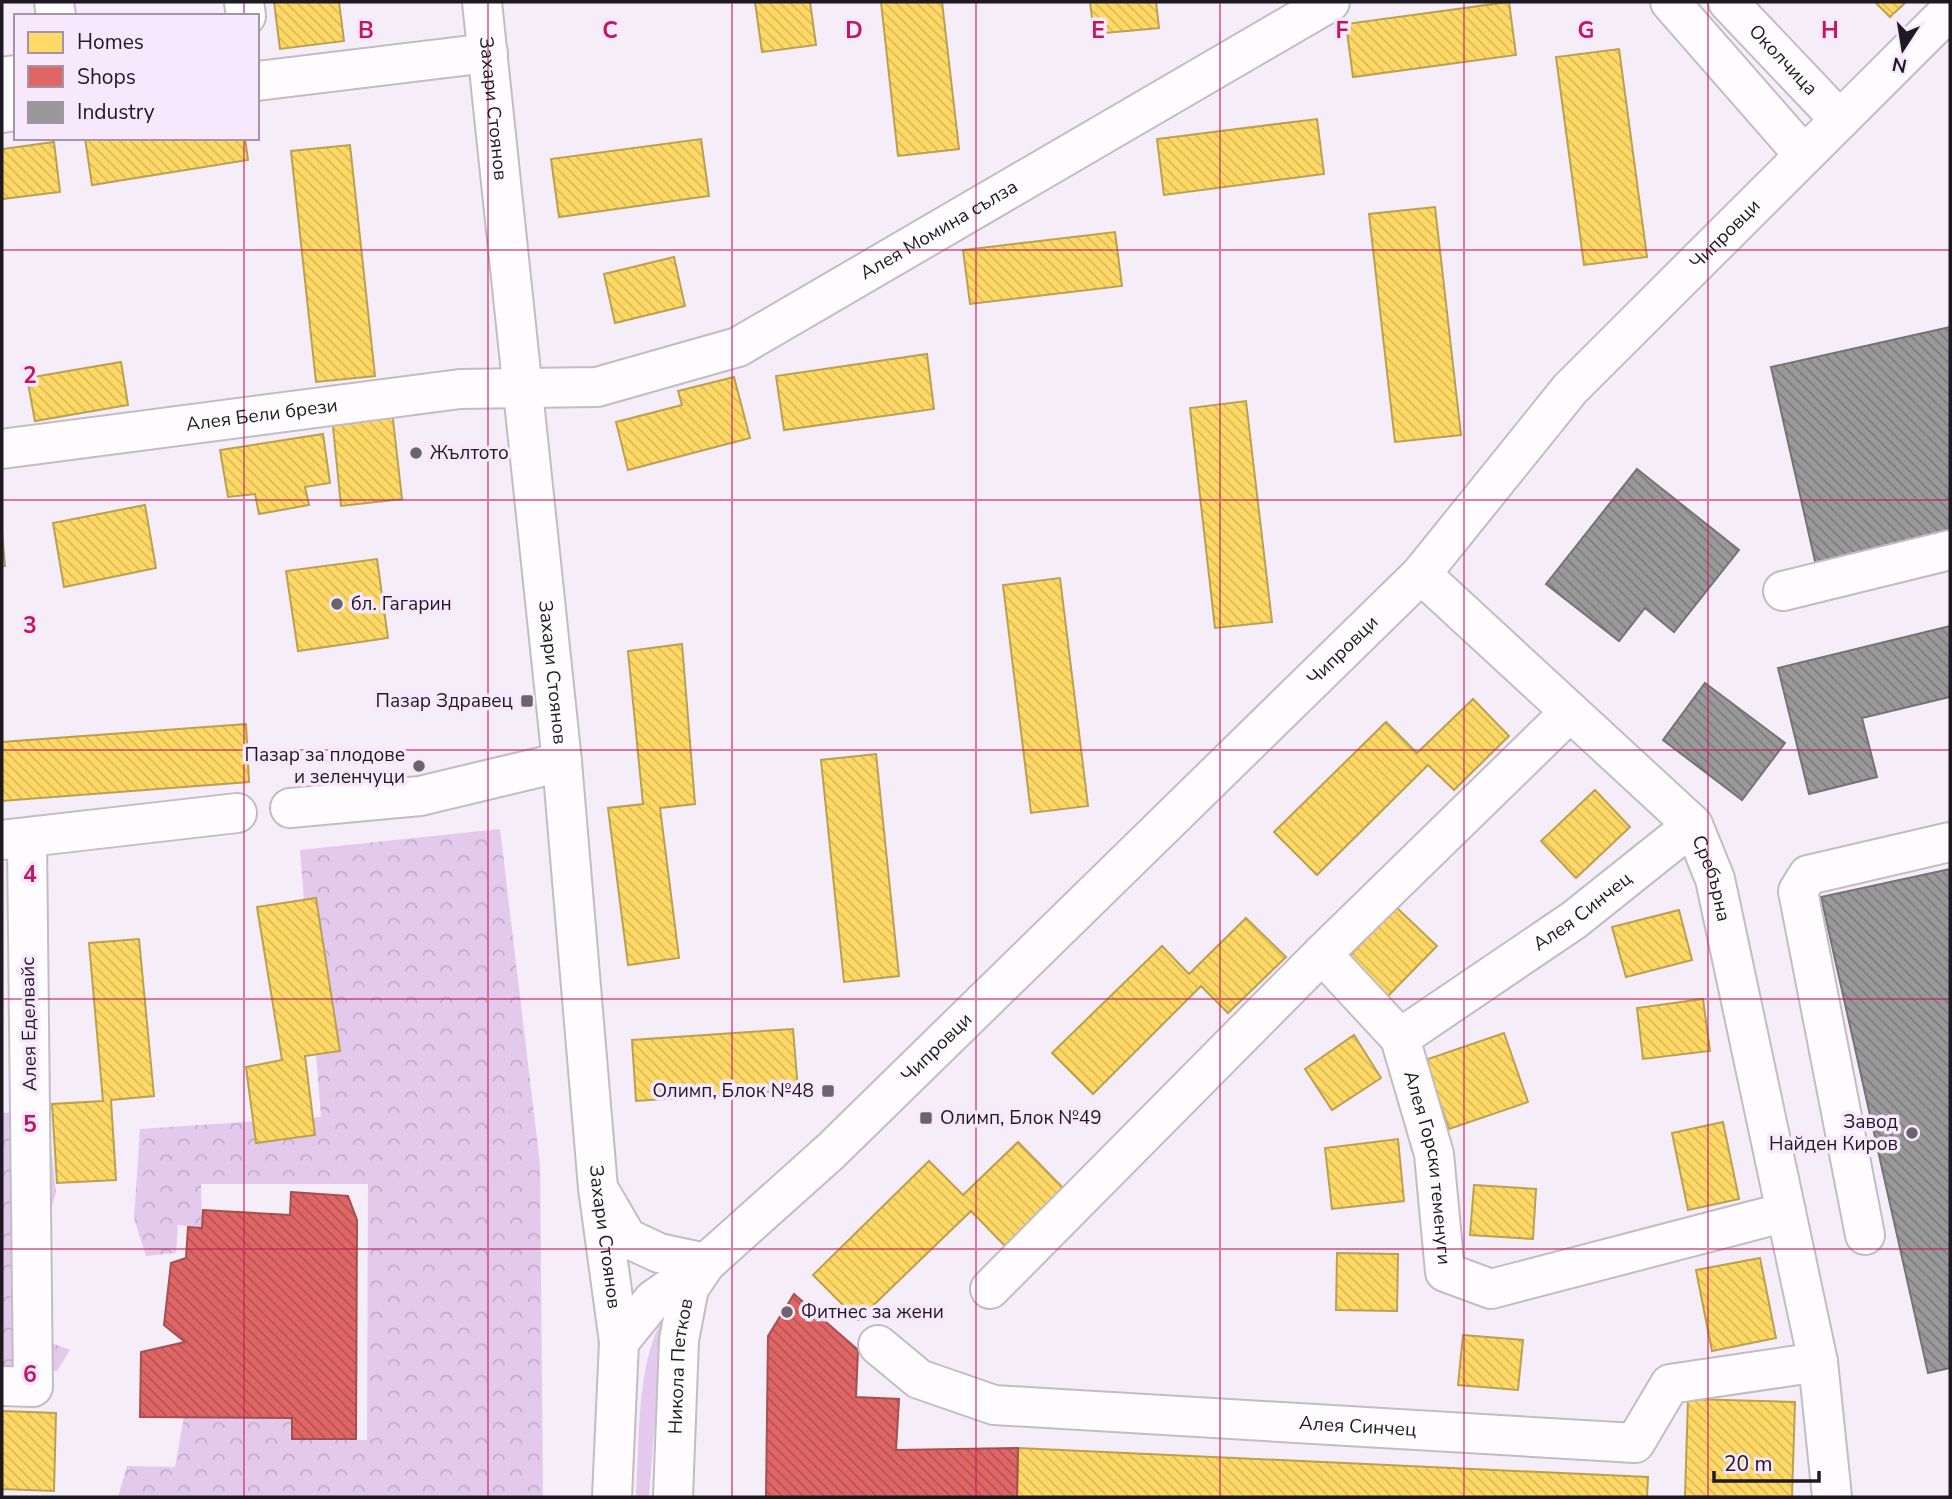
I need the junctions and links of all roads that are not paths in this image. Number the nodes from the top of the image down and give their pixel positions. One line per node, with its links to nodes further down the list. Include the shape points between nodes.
1 (482, 2): 7 (street, Захари Стоянов)
2 (1330, 2): 11 (street, Алея Момина сълза, via 738,347 597,387)
3 (1670, 2): 10 (street)
4 (1728, 2): 6 (street, Околчица)
5 (1950, 10): 9 (street, Чипровци)
6 (1758, 15): 9 (street, Околчица)
7 (488, 53): 8 (street); 11 (street, Захари Стоянов)
8 (259, 81)
9 (1840, 120): 10 (street, Чипровци)
10 (1804, 155): 14 (street, Чипровци, via 1570,389)
11 (525, 386): 12 (street, Алея Бели брези, via 460,388); 17 (street, Захари Стоянов)
12 (2, 449)
13 (1950, 550): 15 (street)
14 (1421, 574): 16 (street, Сребърна); 28 (street, Чипровци, via 831,1151)
15 (1783, 591)
16 (1570, 712): 20 (street, Сребърна); 23 (street)
17 (562, 762): 18 (street, via 420,796); 25 (street, Захари Стоянов)
18 (290, 808)
19 (237, 813): 21 (street, Алея Еделвайс)
20 (1693, 825): 24 (street, Алея Синчец, via 1574,920); 26 (street, Сребърна, via 1714,879)
21 (14, 840): 33 (street, Алея Еделвайс, via 33,1387)
22 (1950, 842): 27 (street, via 1808,875 1798,891)
23 (1322, 954): 24 (street, Алея Горски теменуги); 29 (street)
24 (1400, 1038): 26 (street, Алея Горски теменуги, via 1434,1154 1445,1272 1491,1289)
25 (598, 1188): 28 (street, via 627,1238 659,1253); 30 (street, Захари Стоянов)
26 (1786, 1212): 32 (street, Сребърна)
27 (1865, 1235)
28 (706, 1263): 30 (street, Никола Петков, via 653,1300); 35 (street, Никола Петков, via 689,1288 679,1340)
29 (990, 1289)
30 (619, 1342): 34 (street)
31 (878, 1345): 32 (street, Алея Синчец, via 919,1379 994,1405 1635,1443 1670,1384)
32 (1818, 1362): 36 (street, Сребърна)
33 (2, 1386)
34 (612, 1497)
35 (673, 1497)
36 (1832, 1497)

